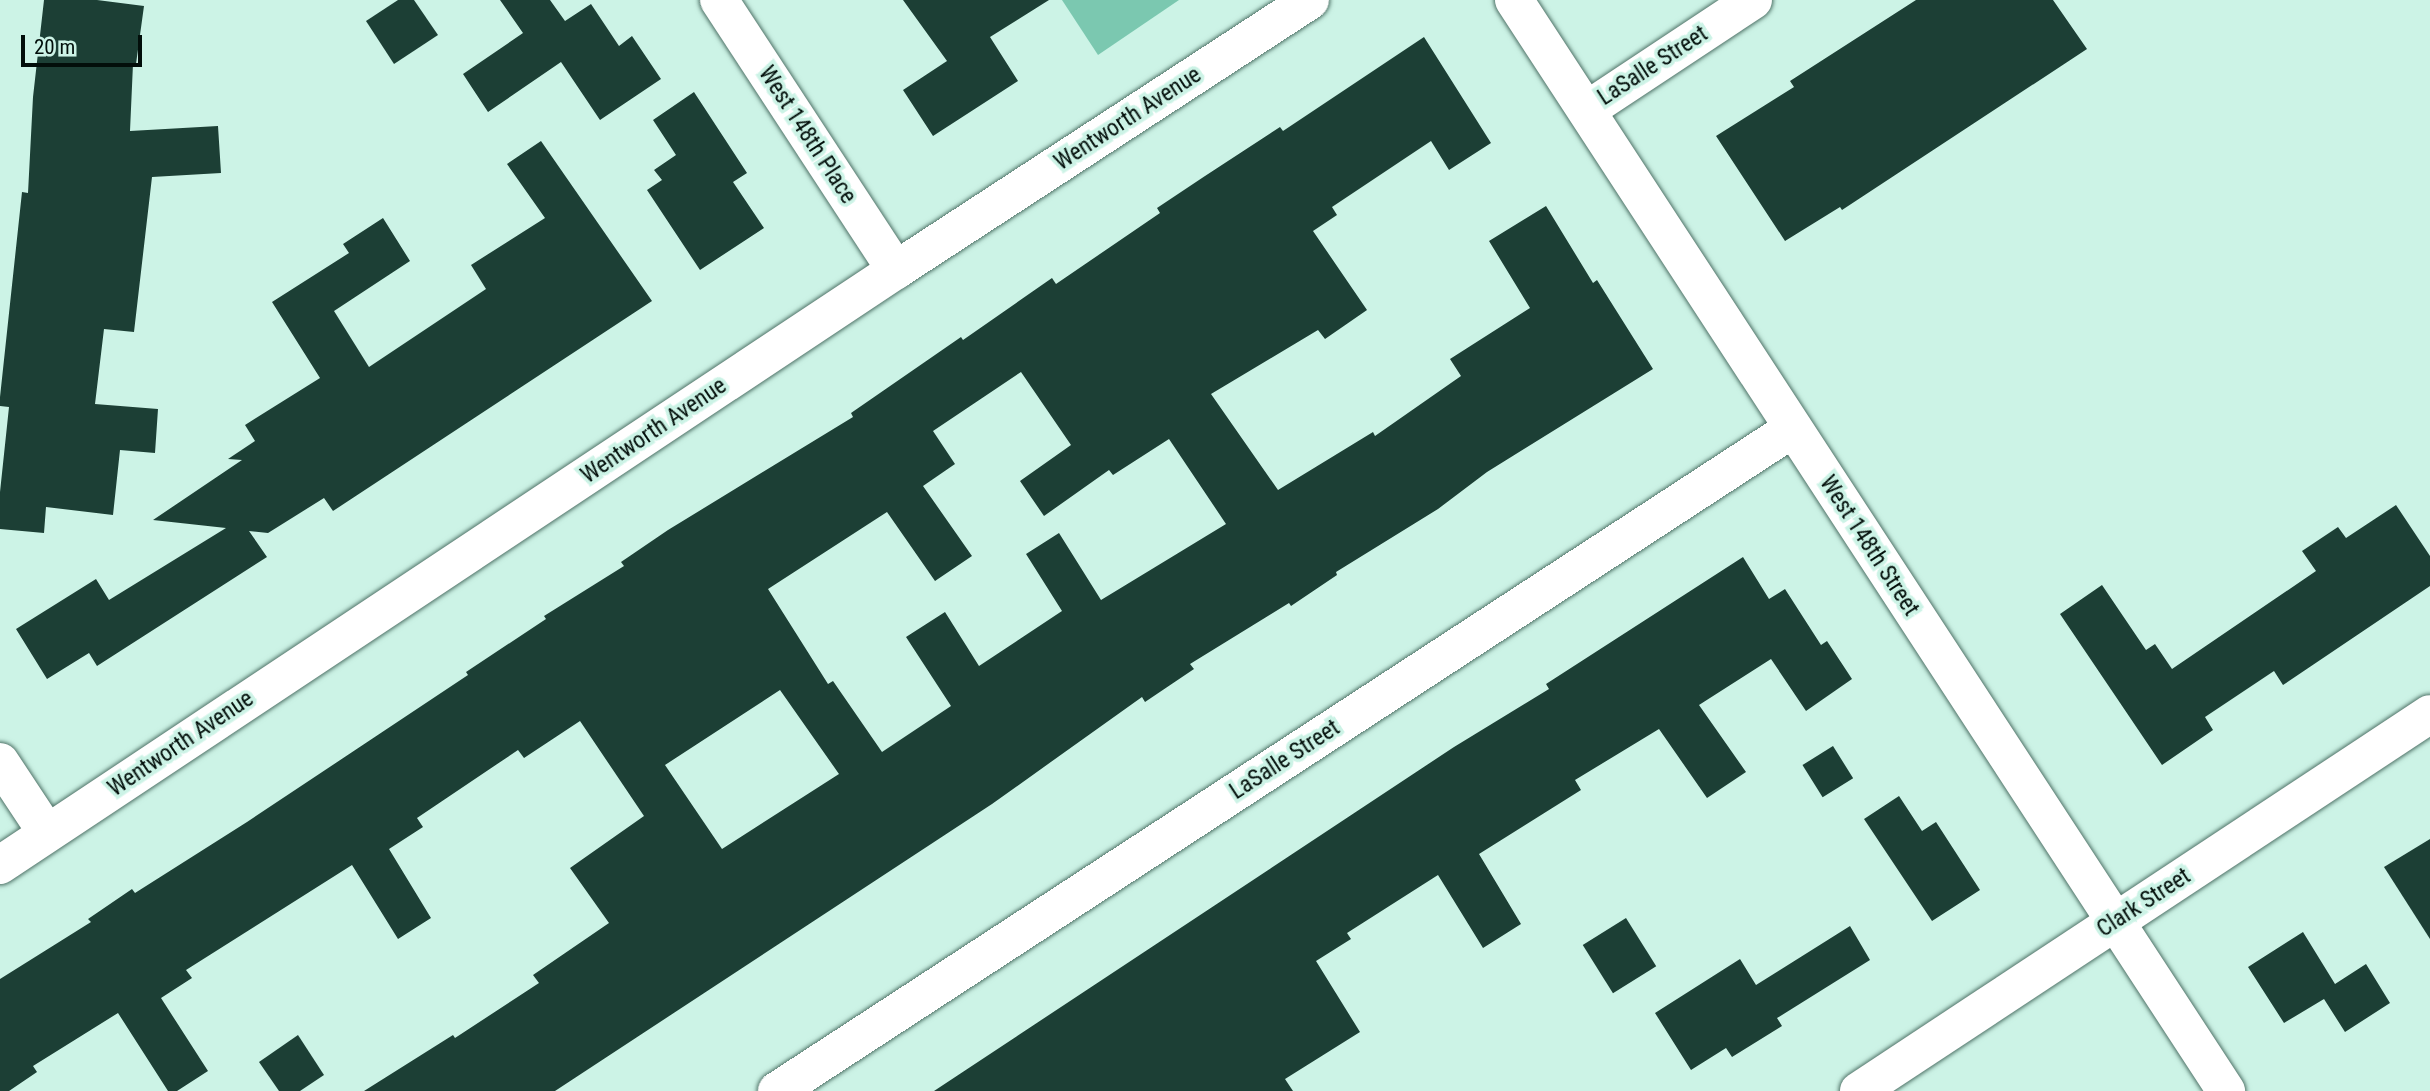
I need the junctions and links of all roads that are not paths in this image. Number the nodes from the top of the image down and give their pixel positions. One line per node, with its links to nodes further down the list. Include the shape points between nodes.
1 (719, 0): 6 (street, West 148th Place)
2 (1310, 0): 6 (street, Wentworth Avenue)
3 (1514, 0): 5 (street, West 148th Street)
4 (1753, 0): 5 (street, LaSalle Street)
5 (1587, 110): 7 (street, West 148th Street)
6 (896, 270): 10 (street, Wentworth Avenue)
7 (1792, 429): 12 (street, West 148th Street); 13 (street, LaSalle Street)
8 (2430, 714): 12 (street, Clark Street)
9 (0, 762): 10 (street)
10 (47, 833): 11 (street, Wentworth Avenue)
11 (0, 865)
12 (2115, 922): 14 (street, Clark Street); 15 (street, West 148th Street)
13 (777, 1091)
14 (1858, 1091)
15 (2226, 1091)

